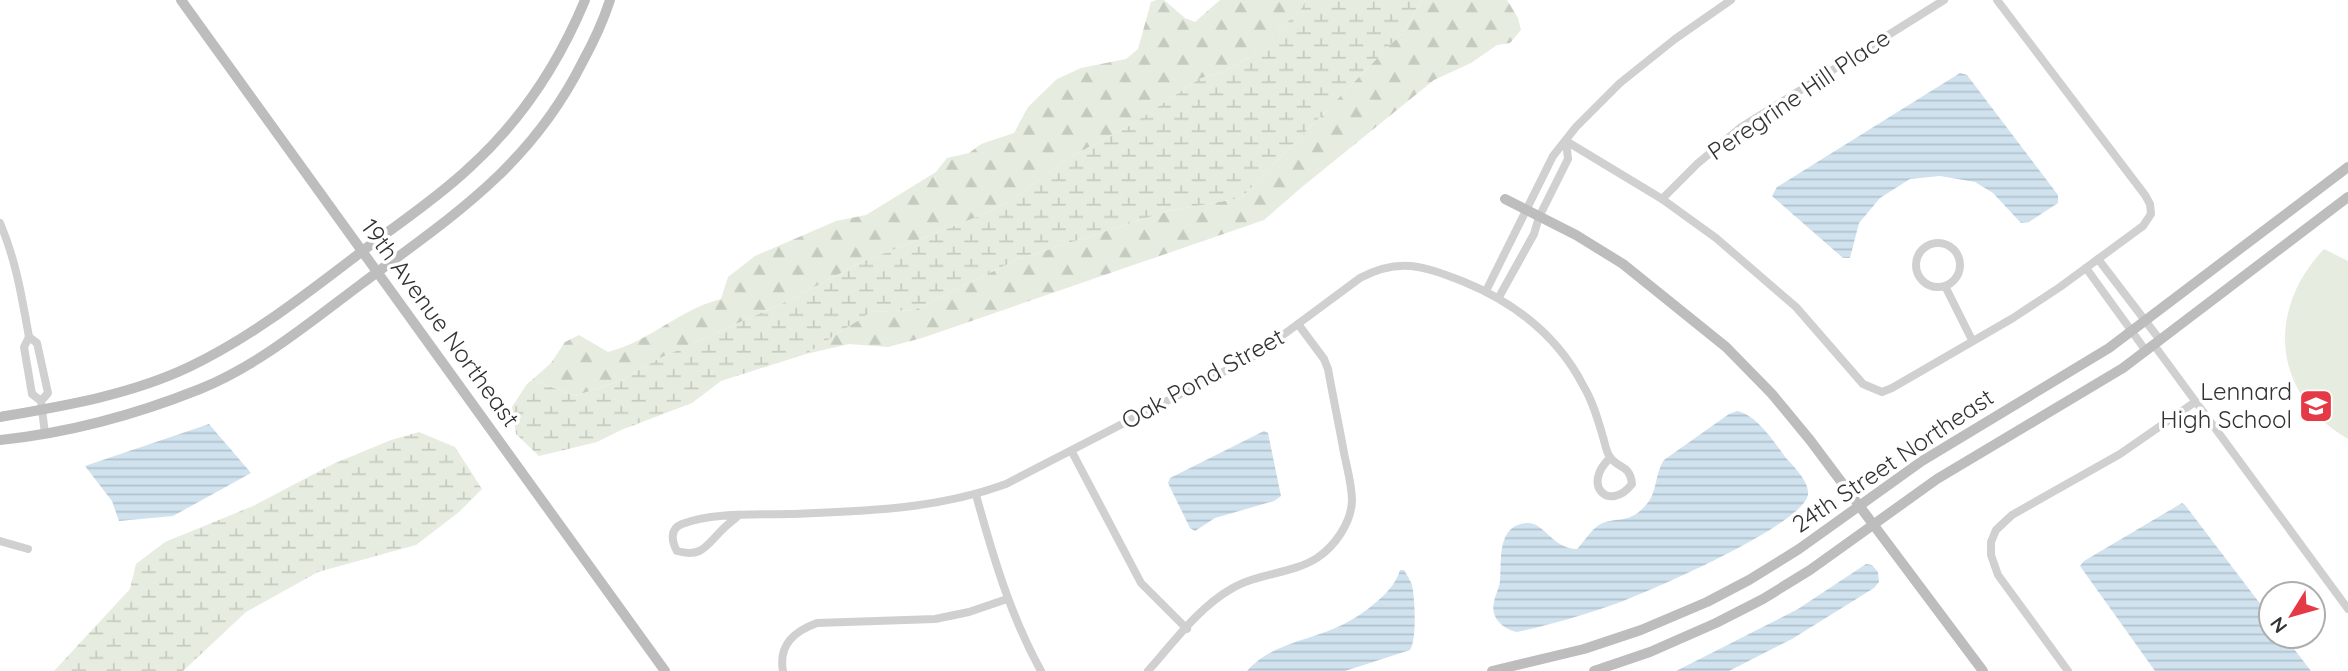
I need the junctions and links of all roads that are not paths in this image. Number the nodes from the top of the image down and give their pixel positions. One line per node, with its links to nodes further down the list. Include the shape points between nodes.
1 (181, 0): 15 (street, 19th Avenue Northeast)
2 (584, 0): 15 (street, via 554,65 498,140 468,170)
3 (610, 0): 18 (street, via 571,86 520,154 470,203)
4 (1731, 0): 7 (street, via 1620,83)
5 (1944, 0): 11 (street, Peregrine Hill Place, via 1740,128)
6 (1997, 0): 16 (street, via 2150,204 2151,214 2143,226)
7 (1566, 141): 11 (street); 12 (street, via 1553,156); 13 (street, via 1568,159)
8 (2348, 167): 22 (street, 24th Street Northeast)
9 (2348, 197): 27 (street, 24th Street Northeast)
10 (1505, 199): 12 (street)
11 (1662, 199): 26 (street, via 1777,290 1873,390 1892,388)
12 (1526, 210): 13 (street); 20 (street)
13 (1539, 216): 21 (street); 36 (street, via 1623,264 1727,347 1772,394)
14 (0, 223): 25 (street, via 20,286)
15 (362, 250): 18 (street, 19th Avenue Northeast); 29 (street, via 248,335 188,368 145,384)
16 (2098, 259): 17 (street); 22 (street)
17 (2086, 268): 24 (street); 26 (street)
18 (378, 271): 31 (street, via 290,338 201,388 121,418); 44 (street, 19th Avenue Northeast)
19 (1945, 286): 19 (street, via 1956,277 1957,257 1948,246 1927,246 1918,257 1917,271 1925,283); 26 (street)
20 (1486, 291): 21 (street, Oak Pond Street); 23 (street, Oak Pond Street, via 1421,266 1398,265 1360,278)
21 (1499, 298): 34 (street, Oak Pond Street, via 1531,320 1570,363 1585,388)
22 (2145, 321): 24 (street, 24th Street Northeast); 27 (street)
23 (1298, 324): 33 (street, Oak Pond Street, via 1256,355); 43 (street, via 1328,369 1350,482 1348,518 1330,547 1315,559 1233,588)
24 (2132, 331): 27 (street); 36 (street, 24th Street Northeast, via 1922,461)
25 (29, 337): 29 (street, via 24,347 32,394); 29 (street, via 37,343 48,393)
26 (1972, 340)
27 (2153, 345): 28 (street); 38 (street, 24th Street Northeast, via 2060,407 1937,479)
28 (2195, 402): 42 (street); 51 (street, via 2120,454 2012,515 1996,530 1991,555 1998,575)
29 (41, 406): 30 (street); 31 (street)
30 (0, 417)
31 (45, 434): 32 (street)
32 (0, 440)
33 (1072, 452): 35 (street, Oak Pond Street); 43 (street, via 1141,583)
34 (1610, 458): 34 (street, Oak Pond Street, via 1631,475 1632,484 1615,498 1598,486 1600,468)
35 (976, 495): 37 (street, Oak Pond Street, via 884,510); 41 (street)
36 (1860, 506): 38 (street); 48 (street, 24th Street Northeast, via 1799,549 1707,602 1584,649)
37 (738, 515): 37 (street, Oak Pond Street, via 700,551 690,555 677,551 672,542 679,525)
38 (1874, 524): 49 (street, 24th Street Northeast, via 1763,599 1650,652); 50 (street)
39 (0, 541): 40 (street)
40 (28, 549)
41 (1007, 598): 45 (street, via 935,619 817,622 791,636 783,648); 46 (street)
42 (2348, 609)
43 (1187, 629): 47 (street)
44 (665, 671)
45 (783, 671)
46 (1041, 671)
47 (1148, 671)
48 (1492, 671)
49 (1594, 671)
50 (1983, 671)
51 (2068, 671)

